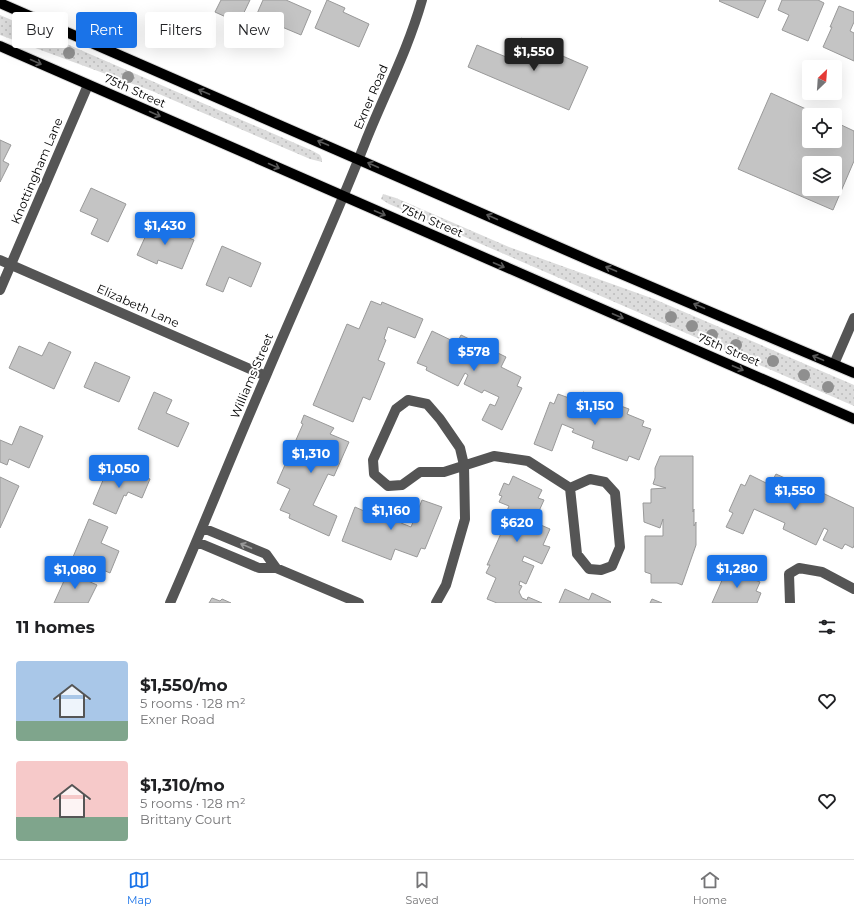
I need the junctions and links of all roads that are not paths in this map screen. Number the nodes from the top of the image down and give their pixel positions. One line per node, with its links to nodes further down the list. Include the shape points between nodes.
1 (422, 0): 5 (street, Exner Road, via 411,34)
2 (0, 3): 5 (main road, one-way to 2)
3 (0, 46): 4 (main road, 75th Street, one-way to 4)
4 (88, 85): 6 (main road, 75th Street, one-way to 6); 8 (street, Knottingham Lane)
5 (359, 159): 6 (street, Williams Street); 11 (main road, one-way to 5)
6 (344, 197): 13 (street, Williams Street); 14 (main road, 75th Street, one-way to 14)
7 (0, 260): 8 (street, Elizabeth Lane)
8 (11, 265): 9 (street, Knottingham Lane); 13 (street, Elizabeth Lane)
9 (0, 290)
10 (854, 318): 11 (street)
11 (834, 364): 12 (main road)
12 (854, 373)
13 (266, 376): 17 (street, Williams Street)
14 (854, 419)
15 (464, 465): 15 (street, via 460,448 440,419 427,404 408,400 396,409 373,460 374,474 388,486 402,485 420,472 444,472); 16 (street, via 494,456 528,461); 23 (street, via 465,519 446,585)
16 (570, 488): 16 (street, via 590,479 605,482 615,493 620,547 612,566 601,570 589,569 577,554)
17 (203, 528): 18 (street, Williams Street); 19 (street, one-way to 17, via 266,554)
18 (197, 542): 19 (street, via 259,568); 21 (street, Williams Street)
19 (276, 568): 22 (street)
20 (854, 590): 24 (street, via 822,572 799,568 789,574)
21 (170, 603)
22 (359, 603)
23 (436, 603)
24 (790, 603)

